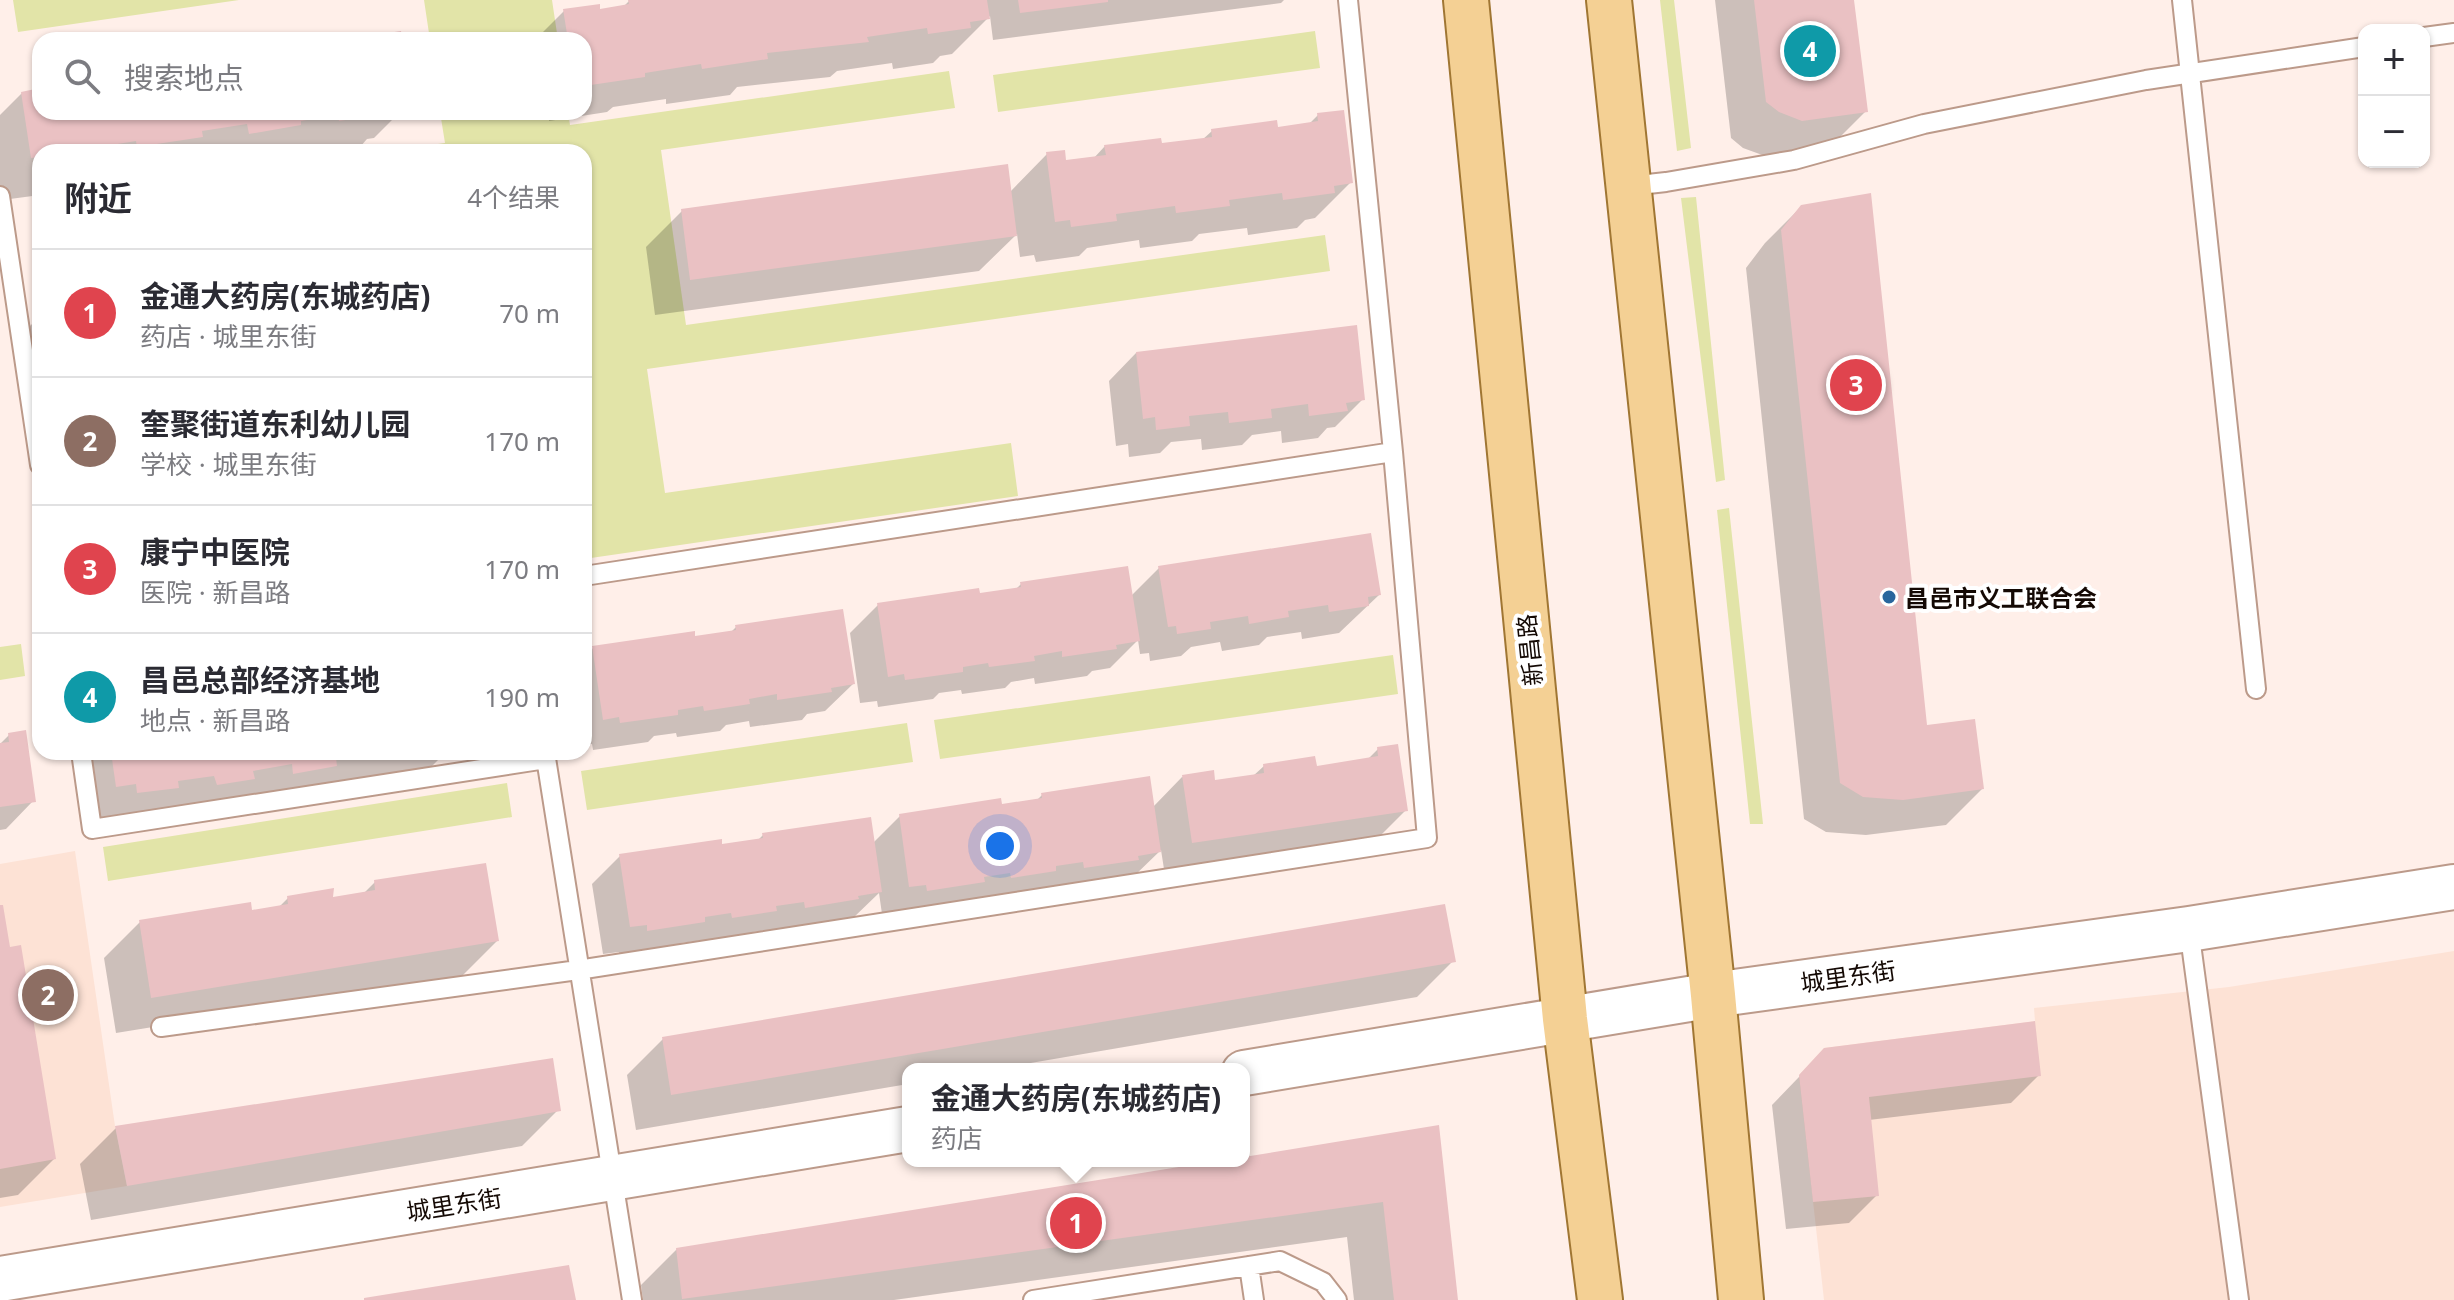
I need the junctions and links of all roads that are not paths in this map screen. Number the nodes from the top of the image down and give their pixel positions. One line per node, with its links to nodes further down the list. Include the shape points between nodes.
1 (1348, 0): 12 (lane)
2 (1466, 0): 22 (main road, 新昌路)
3 (1609, 0): 9 (main road)
4 (2182, 0): 8 (lane)
5 (2454, 33): 6 (lane)
6 (2430, 36)
7 (2358, 48): 8 (lane)
8 (2191, 75): 9 (lane, via 1924,124 1794,160); 14 (lane)
9 (1630, 186): 21 (main road)
10 (0, 196): 11 (lane)
11 (32, 411)
12 (1393, 452): 13 (lane); 20 (lane, via 1427,838)
13 (592, 575)
14 (2256, 689)
15 (82, 760): 16 (lane, via 92,829)
16 (515, 760)
17 (547, 760): 20 (lane)
18 (2454, 887): 19 (street, 城里东街)
19 (2189, 929): 21 (street, 城里东街); 35 (lane)
20 (578, 970): 23 (lane); 26 (lane)
21 (1713, 995): 22 (street, 城里东街); 34 (main road)
22 (1565, 1019): 24 (street, 城里东街); 33 (main road, 新昌路)
23 (161, 1027)
24 (1250, 1072)
25 (902, 1130): 26 (street, 城里东街)
26 (611, 1178): 28 (street, 城里东街); 29 (lane)
27 (1249, 1266): 30 (lane); 31 (lane); 32 (lane, via 1280,1261 1323,1282)
28 (0, 1279)
29 (632, 1300)
30 (1033, 1300)
31 (1254, 1300)
32 (1337, 1300)
33 (1600, 1300)
34 (1741, 1300)
35 (2239, 1300)

